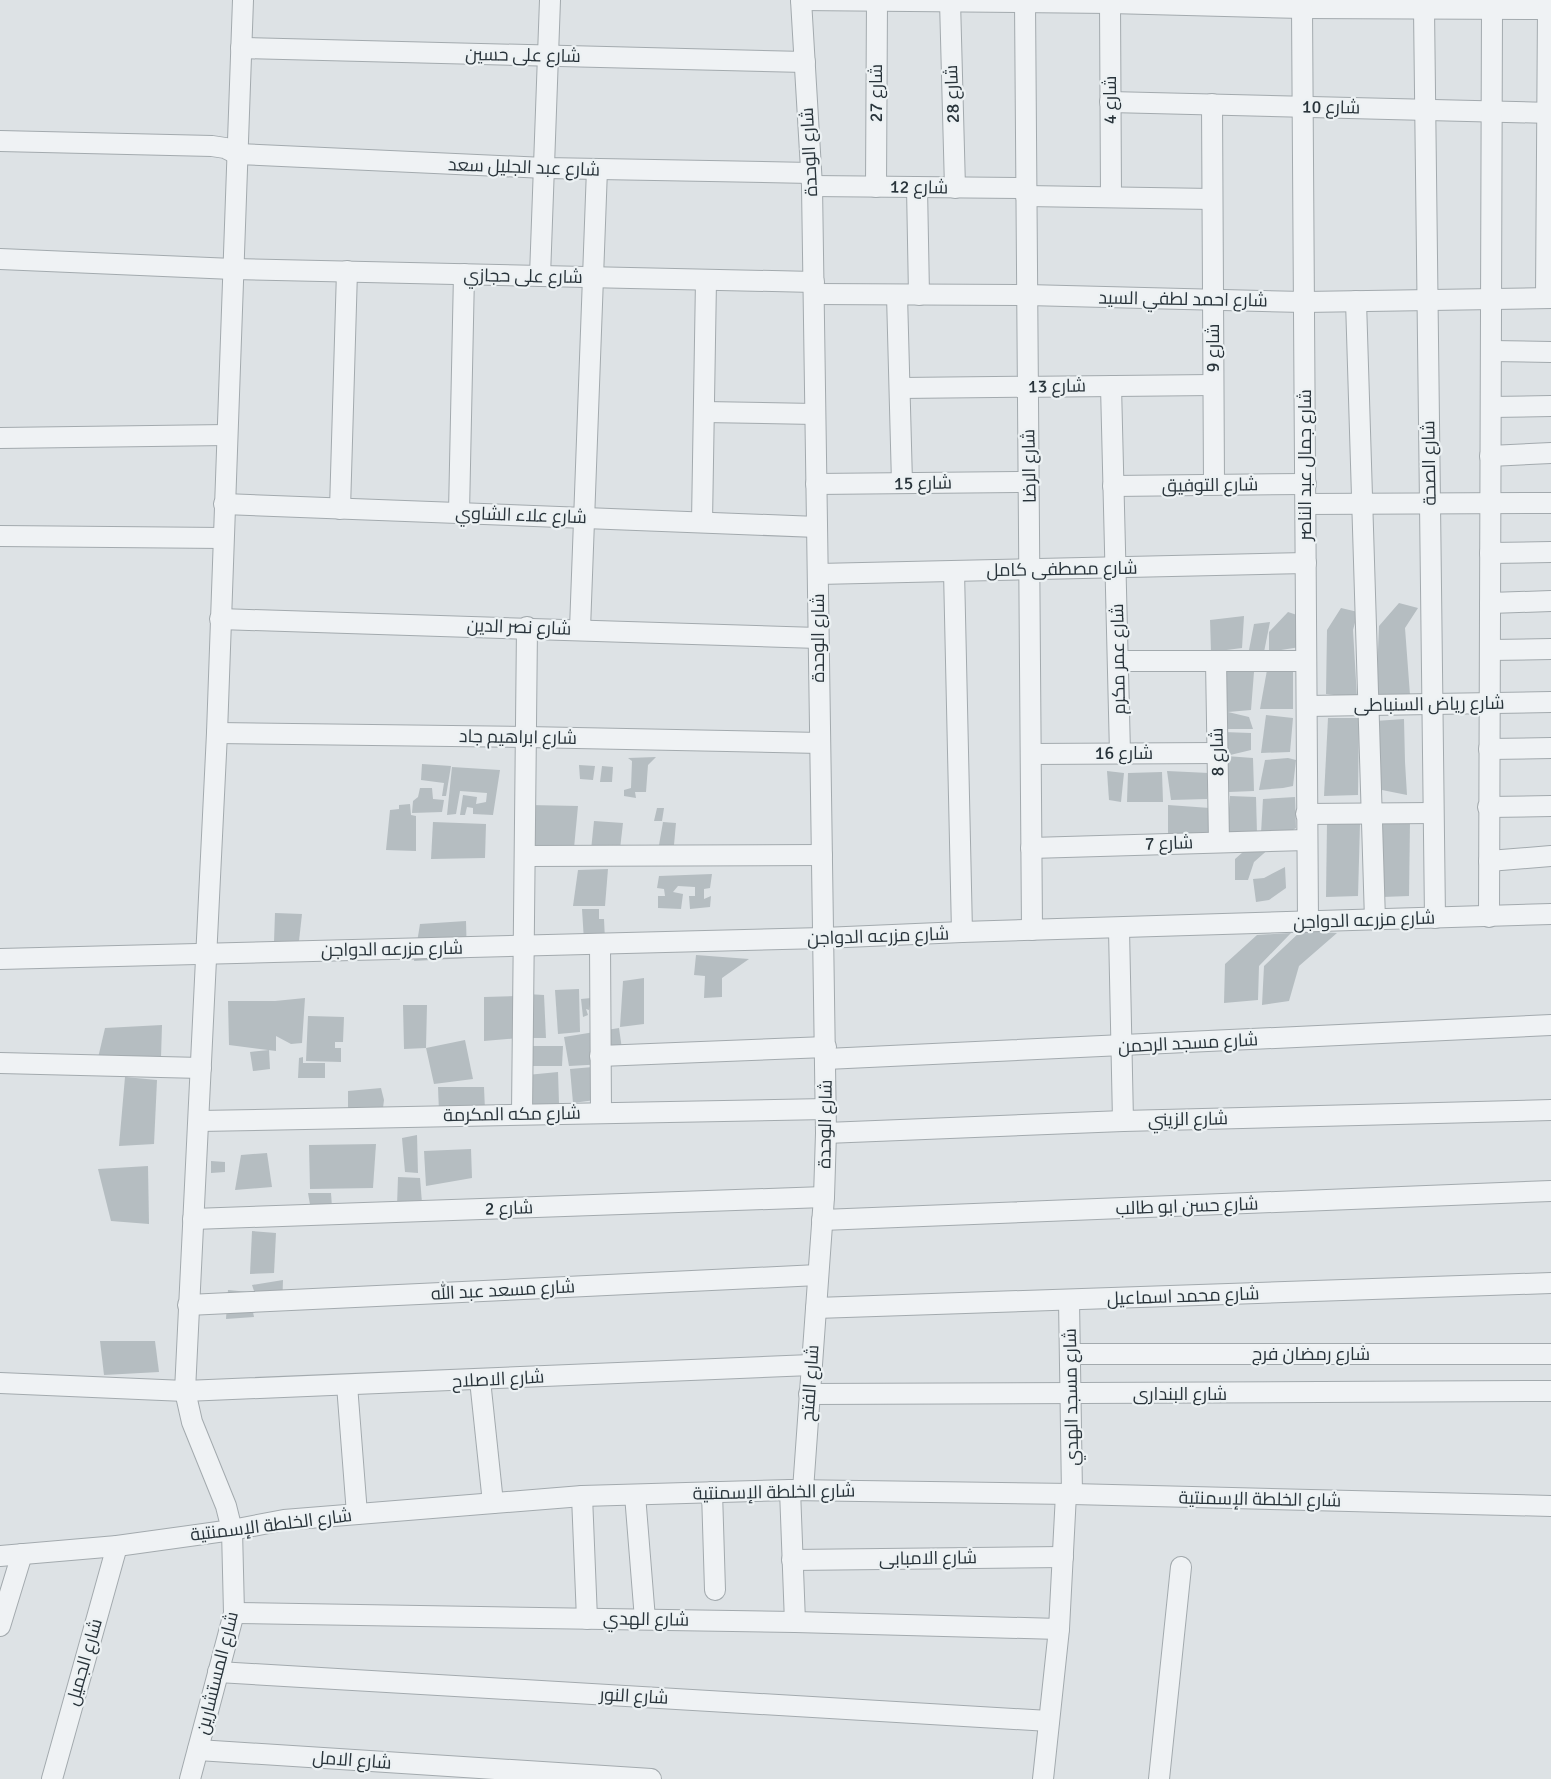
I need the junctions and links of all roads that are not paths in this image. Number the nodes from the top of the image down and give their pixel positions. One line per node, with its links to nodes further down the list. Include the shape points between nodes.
1 (243, 0): 12 (street, شارع المستشارين)
2 (550, 0): 13 (street)
3 (801, 0): 4 (street); 14 (street, شارع الوحدة)
4 (877, 0): 5 (street); 26 (street, شارع 27)
5 (950, 1): 6 (street); 28 (street, شارع 28)
6 (1025, 2): 7 (street); 29 (street, شارع الرضا)
7 (1110, 3): 8 (street); 15 (street, شارع 4)
8 (1302, 8): 9 (street); 17 (street, شارع جمال عبد الناصر)
9 (1424, 9): 10 (street); 18 (street, شارع الصحة)
10 (1492, 9): 11 (street); 19 (street)
11 (1550, 9): 20 (street)
12 (241, 48): 13 (street, شارع على حسين); 22 (street, شارع المستشارين)
13 (549, 56): 14 (street, شارع على حسين); 23 (street)
14 (805, 62): 25 (street, شارع الوحدة)
15 (1110, 102): 16 (street, شارع 10); 30 (street, شارع 4)
16 (1212, 104): 17 (street, شارع 10); 31 (street, شارع 9)
17 (1303, 107): 18 (street, شارع 10); 48 (street, شارع جمال عبد الناصر)
18 (1426, 110): 19 (street, شارع 10); 46 (street, شارع الصحة)
19 (1492, 111): 20 (street, شارع 10); 44 (street)
20 (1550, 113): 43 (street)
21 (0, 141): 22 (street, شارع عبد الجليل سعد, via 212,146)
22 (237, 154): 23 (street, شارع عبد الجليل سعد); 33 (street, شارع المستشارين)
23 (545, 168): 24 (street, شارع عبد الجليل سعد); 36 (street)
24 (597, 170): 25 (street, شارع عبد الجليل سعد); 37 (street)
25 (811, 179): 26 (street, شارع 12); 39 (street, شارع الوحدة)
26 (876, 187): 27 (street, شارع 12)
27 (916, 187): 28 (street, شارع 12); 41 (street)
28 (955, 188): 29 (street, شارع 12)
29 (1026, 192): 30 (street, شارع 12); 42 (street, شارع الرضا)
30 (1111, 197): 31 (street, شارع 12)
31 (1212, 199): 45 (street, شارع 9)
32 (0, 259): 33 (street, شارع على حجازي)
33 (233, 269): 34 (street, شارع على حجازي); 59 (street, شارع المستشارين)
34 (347, 272): 35 (street, شارع على حجازي); 75 (street)
35 (464, 274): 36 (street, شارع على حجازي); 76 (street)
36 (540, 276): 37 (street, شارع على حجازي)
37 (593, 277): 38 (street, شارع على حجازي); 77 (street)
38 (706, 280): 39 (street, شارع على حجازي); 57 (street)
39 (814, 288): 40 (street, شارع احمد لطفي السيد); 58 (street, شارع الوحدة)
40 (897, 295): 41 (street, شارع احمد لطفي السيد); 54 (street)
41 (919, 295): 42 (street, شارع احمد لطفي السيد)
42 (1027, 295): 45 (street, شارع احمد لطفي السيد); 52 (street, شارع الرضا)
43 (1549, 298): 44 (street, شارع احمد لطفي السيد)
44 (1492, 299): 46 (street, شارع احمد لطفي السيد); 49 (street)
45 (1213, 300): 48 (street, شارع احمد لطفي السيد); 51 (street, شارع 9)
46 (1428, 300): 47 (street, شارع احمد لطفي السيد); 70 (street, شارع الصحة)
47 (1356, 301): 48 (street, شارع احمد لطفي السيد); 69 (street)
48 (1304, 302): 67 (street, شارع جمال عبد الناصر)
49 (1491, 351): 50 (street); 56 (street)
50 (1551, 352)
51 (1213, 385): 53 (street, شارع 13); 66 (street, شارع 9)
52 (1028, 386): 53 (street, شارع 13); 54 (street, شارع 13); 63 (street, شارع الرضا)
53 (1111, 386): 68 (street, شارع عمر مكرم)
54 (900, 388): 64 (street)
55 (1551, 406): 56 (street)
56 (1491, 407): 62 (street)
57 (704, 412): 58 (street); 78 (street)
58 (815, 414): 65 (street, شارع الوحدة)
59 (227, 435): 60 (street); 73 (street, شارع المستشارين)
60 (0, 438)
61 (1551, 453): 62 (street)
62 (1490, 456): 71 (street)
63 (1029, 482): 64 (street, شارع 15); 86 (street, شارع الرضا)
64 (902, 483): 65 (street, شارع 15)
65 (816, 484): 79 (street, شارع الوحدة)
66 (1214, 484): 67 (street, شارع التوفيق); 68 (street, شارع التوفيق)
67 (1306, 484): 74 (street, شارع جمال عبد الناصر)
68 (1113, 486): 85 (street, شارع عمر مكرم)
69 (1362, 503): 70 (street); 74 (street); 103 (street)
70 (1430, 503): 71 (street); 102 (street, شارع الصحة)
71 (1491, 503): 72 (street); 83 (street)
72 (1551, 503)
73 (224, 504): 75 (street, شارع علاء الشاوي); 81 (street, شارع المستشارين)
74 (1306, 504): 84 (street, شارع جمال عبد الناصر)
75 (340, 509): 76 (street, شارع علاء الشاوي)
76 (459, 513): 77 (street, شارع علاء الشاوي)
77 (584, 518): 78 (street, شارع علاء الشاوي); 93 (street)
78 (702, 522): 79 (street, شارع علاء الشاوي)
79 (817, 527): 88 (street, شارع الوحدة)
80 (0, 536): 81 (street)
81 (223, 538): 91 (street, شارع المستشارين)
82 (1551, 552): 83 (street)
83 (1490, 554): 90 (street)
84 (1306, 563): 85 (street, شارع مصطفى كامل); 98 (street, شارع جمال عبد الناصر)
85 (1115, 567): 86 (street, شارع مصطفى كامل); 99 (street, شارع عمر مكرم)
86 (1030, 570): 87 (street, شارع مصطفى كامل); 112 (street, شارع الرضا)
87 (954, 571): 88 (street, شارع مصطفى كامل); 132 (street)
88 (818, 574): 94 (street, شارع الوحدة)
89 (1551, 601): 90 (street)
90 (1490, 603): 96 (street)
91 (220, 619): 92 (street, شارع نصر الدين); 105 (street, شارع المستشارين)
92 (527, 627): 93 (street, شارع نصر الدين); 106 (street)
93 (580, 629): 94 (street, شارع نصر الدين)
94 (818, 638): 107 (street, شارع الوحدة)
95 (1551, 649): 96 (street)
96 (1490, 650): 101 (street)
97 (1216, 661): 98 (street); 99 (street); 111 (street, شارع 8)
98 (1306, 661): 104 (street, شارع جمال عبد الناصر)
99 (1118, 662): 110 (street, شارع عمر مكرم)
100 (1551, 702): 101 (street, شارع رياض السنباطى)
101 (1490, 703): 102 (street, شارع رياض السنباطى); 109 (street)
102 (1432, 704): 103 (street, شارع رياض السنباطى); 116 (street, شارع الصحة)
103 (1368, 705): 104 (street, شارع رياض السنباطى); 115 (street)
104 (1306, 706): 117 (street, شارع جمال عبد الناصر)
105 (217, 734): 106 (street, شارع ابراهيم جاد); 136 (street, شارع المستشارين)
106 (526, 737): 107 (street, شارع ابراهيم جاد); 122 (street)
107 (820, 743): 121 (street, شارع الوحدة)
108 (1551, 748): 109 (street)
109 (1489, 749): 114 (street)
110 (1120, 753): 111 (street, شارع 16); 112 (street, شارع 16)
111 (1218, 753): 119 (street, شارع 8)
112 (1031, 754): 120 (street, شارع الرضا)
113 (1551, 806): 114 (street)
114 (1488, 807): 124 (street)
115 (1372, 813): 116 (street); 117 (street); 128 (street)
116 (1433, 813): 127 (street, شارع الصحة)
117 (1306, 814): 118 (street, شارع جمال عبد الناصر)
118 (1306, 840): 119 (street, شارع 7); 129 (street, شارع جمال عبد الناصر)
119 (1219, 842): 120 (street, شارع 7)
120 (1031, 848): 131 (street, شارع الرضا)
121 (822, 855): 122 (street); 133 (street, شارع الوحدة)
122 (525, 856): 135 (street)
123 (1551, 856): 124 (street)
124 (1489, 861): 126 (street)
125 (1551, 914): 126 (street, شارع مزرعه الدواجن)
126 (1489, 917): 127 (street, شارع مزرعه الدواجن)
127 (1435, 918): 128 (street, شارع مزرعه الدواجن)
128 (1375, 920): 129 (street, شارع مزرعه الدواجن)
129 (1308, 922): 130 (street, شارع مزرعه الدواجن)
130 (1119, 929): 131 (street, شارع مزرعه الدواجن); 139 (street)
131 (1032, 930): 132 (street, شارع مزرعه الدواجن)
132 (962, 932): 133 (street, شارع مزرعه الدواجن)
133 (823, 938): 134 (street, شارع مزرعه الدواجن); 140 (street, شارع الوحدة)
134 (600, 945): 135 (street, شارع مزرعه الدواجن); 141 (street)
135 (524, 946): 136 (street, شارع مزرعه الدواجن); 147 (street)
136 (205, 953): 137 (street, شارع مزرعه الدواجن); 143 (street, شارع المستشارين)
137 (0, 959)
138 (1551, 1025): 139 (street, شارع مسجد الرحمن)
139 (1121, 1046): 140 (street, شارع مسجد الرحمن); 148 (street)
140 (826, 1053): 141 (street, شارع مسجد الرحمن); 144 (street, شارع الوحدة)
141 (600, 1056): 146 (street)
142 (0, 1063): 143 (street)
143 (201, 1068): 149 (street, شارع المستشارين)
144 (826, 1109): 146 (street, شارع مكه المكرمة); 150 (street, شارع الوحدة)
145 (1551, 1110): 148 (street, شارع الزيني)
146 (601, 1112): 147 (street, شارع مكه المكرمة)
147 (522, 1114): 149 (street, شارع مكه المكرمة)
148 (1123, 1120): 150 (street, شارع الزيني)
149 (199, 1121): 153 (street, شارع المستشارين)
150 (826, 1132): 152 (street, شارع الوحدة)
151 (1551, 1191): 154 (street, شارع حسن ابو طالب)
152 (824, 1197): 153 (street, شارع 2); 154 (street, شارع الوحدة)
153 (193, 1219): 158 (street, شارع المستشارين)
154 (822, 1220): 155 (street, شارع الوحدة)
155 (818, 1275): 158 (street, شارع مسعد عبد الله); 159 (street, شارع الفتح)
156 (1551, 1283): 157 (street, شارع محمد اسماعيل)
157 (1069, 1300): 159 (street, شارع محمد اسماعيل); 160 (street, شارع مسجد الهدي)
158 (188, 1305): 166 (street, شارع المستشارين)
159 (816, 1308): 162 (street, شارع الفتح)
160 (1070, 1354): 161 (street, شارع رمضان فرج); 169 (street, شارع مسجد الهدي)
161 (1551, 1354)
162 (811, 1365): 163 (street, شارع الاصلاح); 168 (street, شارع الفتح)
163 (480, 1380): 165 (street, شارع الاصلاح); 175 (street)
164 (0, 1383): 166 (street, شارع الاصلاح)
165 (348, 1386): 166 (street, شارع الاصلاح); 177 (street)
166 (185, 1391): 178 (street, شارع المستشارين, via 192,1422)
167 (1551, 1391): 169 (street, شارع البندارى)
168 (809, 1394): 169 (street, شارع البندارى); 170 (street, شارع الفتح)
169 (1071, 1394): 172 (street, شارع مسجد الهدي)
170 (796, 1490): 171 (street, شارع الخلطة الإسمنتية); 172 (street, شارع الخلطة الإسمنتية); 183 (street, شارع الفتح)
171 (712, 1492): 173 (street, شارع الخلطة الإسمنتية); 185 (street)
172 (1069, 1494): 176 (street, شارع الخلطة الإسمنتية); 182 (street)
173 (635, 1495): 174 (street, شارع الخلطة الإسمنتية); 188 (street)
174 (582, 1496): 175 (street, شارع الخلطة الإسمنتية); 187 (street)
175 (493, 1503): 177 (street, شارع الخلطة الإسمنتية)
176 (1551, 1506)
177 (357, 1514): 178 (street, شارع الخلطة الإسمنتية, via 284,1520)
178 (232, 1530): 179 (street, شارع الخلطة الإسمنتية); 186 (street, شارع المستشارين)
179 (117, 1545): 180 (street, شارع الخلطة الإسمنتية); 195 (street, شارع الجميل)
180 (22, 1554): 181 (street, شارع الخلطة الإسمنتية); 190 (street)
181 (0, 1556)
182 (1063, 1557): 183 (street, شارع الامبابى); 191 (street)
183 (792, 1560): 189 (street, شارع الفتح)
184 (1181, 1567): 199 (street)
185 (715, 1590)
186 (234, 1613): 187 (street, شارع الهدي); 192 (street, شارع المستشارين)
187 (587, 1618): 188 (street, شارع الهدي)
188 (645, 1619): 189 (street, شارع الهدي)
189 (795, 1622): 191 (street, شارع الهدي)
190 (0, 1626)
191 (1059, 1629): 193 (street)
192 (218, 1672): 193 (street, شارع النور); 194 (street, شارع المستشارين)
193 (1049, 1721): 198 (street)
194 (198, 1750): 196 (street, شارع المستشارين); 197 (street, شارع الامل)
195 (52, 1779)
196 (190, 1779)
197 (651, 1779)
198 (1043, 1779)
199 (1158, 1779)

